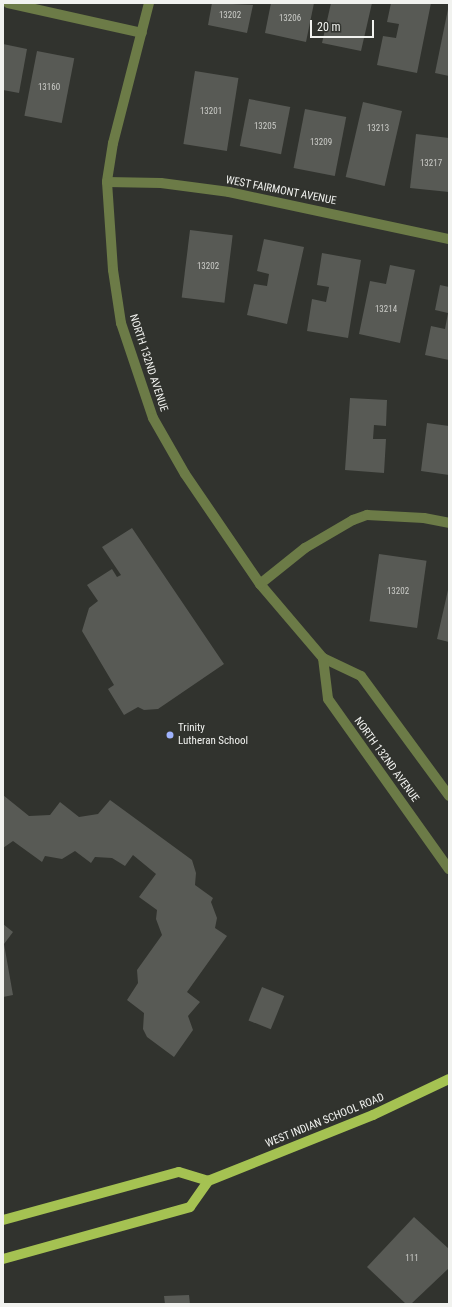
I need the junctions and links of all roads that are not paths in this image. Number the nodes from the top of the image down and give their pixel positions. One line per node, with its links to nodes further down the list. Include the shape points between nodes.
1 (8, 3): 3 (street)
2 (149, 3): 3 (street, NORTH 132ND AVENUE)
3 (142, 33): 4 (street, NORTH 132ND AVENUE, via 113,143)
4 (107, 182): 5 (street, WEST FAIRMONT AVENUE, via 161,183 229,192); 7 (street, NORTH 132ND AVENUE, via 113,270 121,323 153,418 185,474)
5 (449, 239)
6 (449, 523): 7 (street, via 424,518 367,515 353,520 305,548)
7 (260, 584): 8 (street, NORTH 132ND AVENUE)
8 (323, 658): 9 (street, NORTH 132ND AVENUE, via 360,676); 10 (street, NORTH 132ND AVENUE, via 328,699)
9 (449, 796)
10 (449, 869)
11 (449, 1079): 12 (main road, WEST INDIAN SCHOOL ROAD, via 373,1115)
12 (208, 1182): 13 (main road, via 179,1172); 14 (main road, via 190,1206)
13 (3, 1220)
14 (3, 1259)

